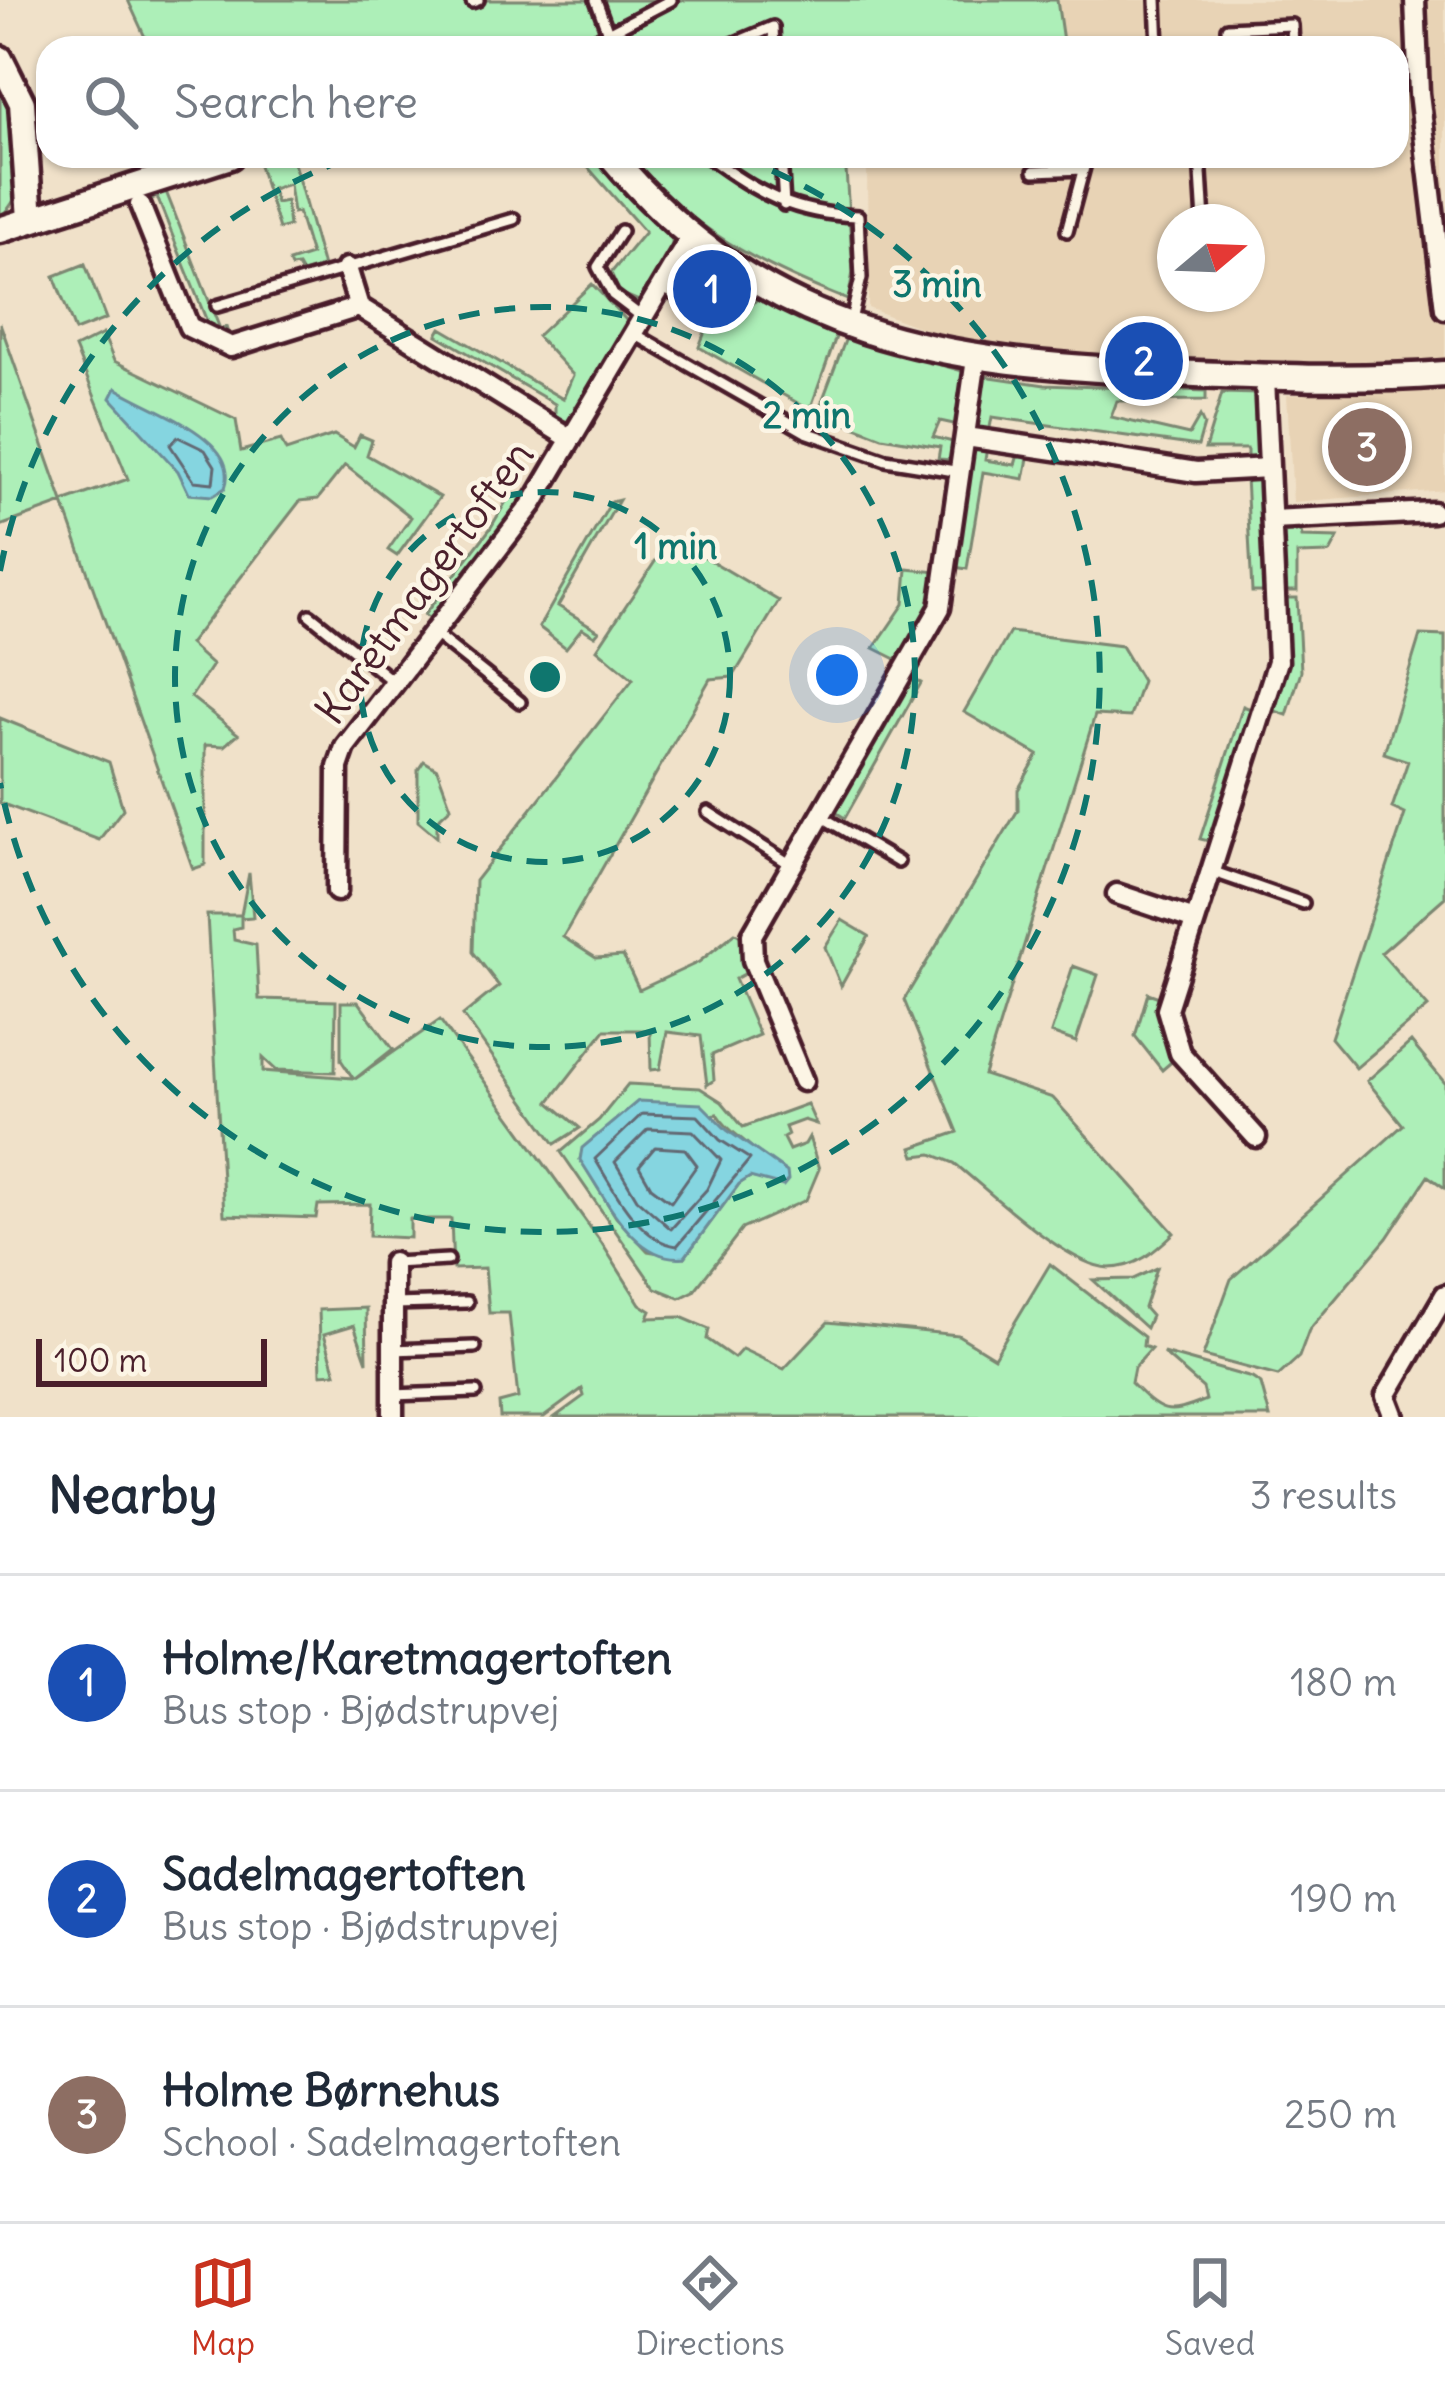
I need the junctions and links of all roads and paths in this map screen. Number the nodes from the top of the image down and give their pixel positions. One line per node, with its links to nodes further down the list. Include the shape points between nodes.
1 (596, 0): 5 (lane)
2 (671, 0): 5 (lane)
3 (1156, 0): 9 (lane)
4 (1415, 0): 13 (street)
5 (607, 30): 6 (lane)
6 (598, 36)
7 (752, 36): 8 (lane, via 773,27)
8 (773, 36)
9 (1158, 36)
10 (1227, 36): 11 (lane, via 1227,28 1292,25)
11 (1292, 36)
12 (0, 59): 25 (street, via 22,103)
13 (1419, 93): 14 (street); 36 (street)
14 (1409, 94)
15 (192, 168): 25 (street)
16 (623, 168): 30 (street)
17 (725, 168): 24 (lane)
18 (782, 168): 24 (lane)
19 (1201, 168): 22 (lane)
20 (1083, 170): 21 (lane); 29 (lane)
21 (1034, 171)
22 (1203, 204)
23 (140, 205): 35 (street, via 189,327 231,347)
24 (784, 206): 38 (lane, via 858,216 861,278)
25 (30, 219): 27 (street)
26 (514, 219): 31 (lane)
27 (0, 230)
28 (621, 231): 37 (lane, via 598,267)
29 (1067, 231)
30 (690, 238): 32 (street); 33 (street, Karetmagertoften)
31 (347, 268): 34 (lane); 35 (street)
32 (760, 285): 33 (lane, via 727,301 680,301); 38 (street)
33 (661, 286): 37 (street, Karetmagertoften)
34 (217, 306)
35 (359, 307): 43 (street)
36 (1445, 309)
37 (638, 325): 43 (street, Karetmagertoften); 45 (lane, via 806,433 886,460)
38 (850, 326): 39 (street)
39 (976, 359): 41 (street); 42 (street)
40 (1445, 374): 41 (street)
41 (1265, 379): 44 (street)
42 (966, 437): 44 (street, via 1196,472); 45 (street)
43 (571, 439): 49 (street, Karetmagertoften)
44 (1269, 468): 47 (street)
45 (961, 472): 53 (street, via 940,608)
46 (1439, 512): 47 (street)
47 (1272, 520): 56 (street, via 1278,661)
48 (310, 615): 50 (lane)
49 (436, 635): 50 (street, Karetmagertoften); 51 (lane)
50 (396, 684): 57 (street, Karetmagertoften, via 338,767)
51 (520, 702)
52 (707, 812): 55 (lane)
53 (819, 815): 54 (lane); 55 (street)
54 (898, 862)
55 (790, 864): 61 (street, via 752,946)
56 (1211, 871): 59 (lane); 60 (street)
57 (337, 891)
58 (1118, 894): 60 (street)
59 (1303, 903)
60 (1196, 920): 62 (street, via 1167,1009 1169,1029 1180,1053)
61 (802, 1081)
62 (1256, 1137)
63 (448, 1260): 64 (lane)
64 (393, 1263): 67 (street)
65 (1445, 1295): 73 (street, via 1386,1396)
66 (467, 1302): 67 (lane)
67 (392, 1304): 69 (street)
68 (476, 1347): 69 (lane)
69 (392, 1350): 71 (street)
70 (476, 1392): 71 (lane)
71 (391, 1395): 72 (street)
72 (393, 1417)
73 (1394, 1417)

